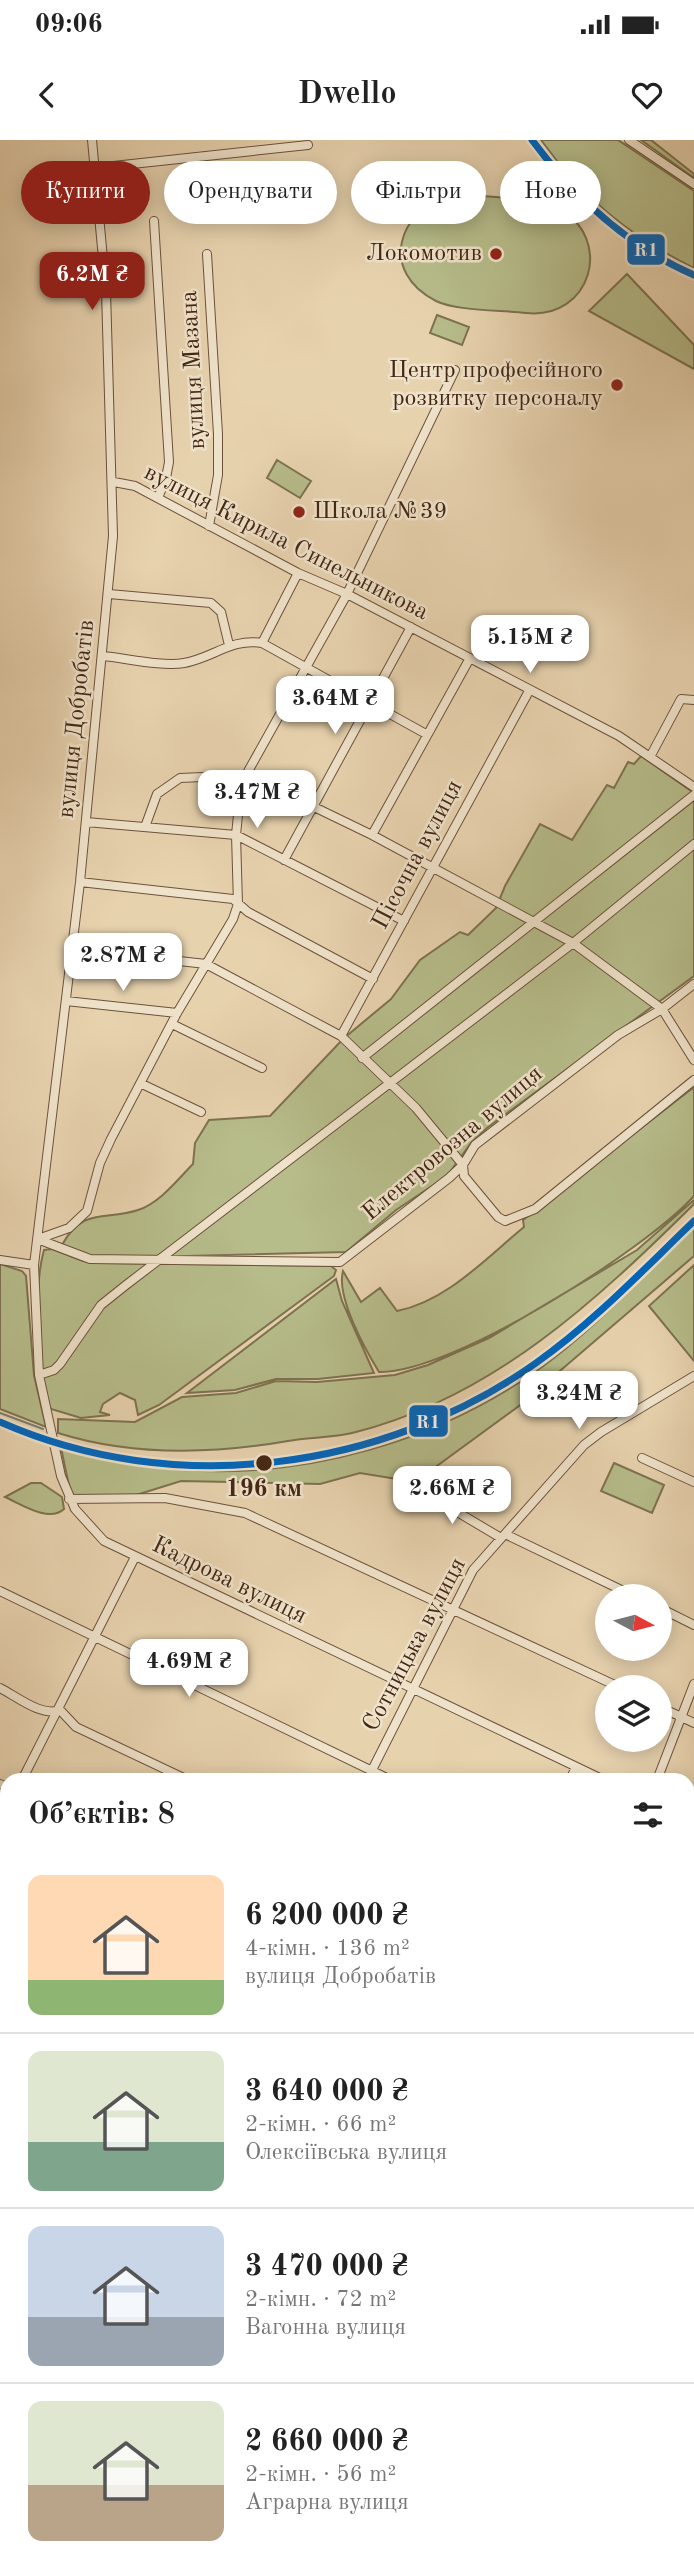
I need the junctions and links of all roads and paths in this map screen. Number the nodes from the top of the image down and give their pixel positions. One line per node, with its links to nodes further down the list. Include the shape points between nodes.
1 (92, 140): 4 (street, вулиця Добробатів)
2 (629, 140): 6 (street)
3 (308, 145): 5 (street)
4 (94, 161)
5 (150, 162)
6 (694, 184)
7 (154, 221): 12 (street, via 169,462)
8 (100, 224): 11 (street, вулиця Добробатів)
9 (207, 254): 13 (street, вулиця Мазана, via 218,434 218,475)
10 (455, 370): 16 (street)
11 (114, 482): 12 (street, вулиця Кирила Синельникова, via 135,485); 15 (street, вулиця Добробатів)
12 (158, 498): 13 (street, вулиця Кирила Синельникова)
13 (209, 526): 14 (street, вулиця Кирила Синельникова)
14 (298, 573): 16 (street, вулиця Кирила Синельникова); 18 (street)
15 (108, 594): 19 (street, via 211,603 221,612); 20 (street, вулиця Добробатів)
16 (347, 594): 17 (street, вулиця Кирила Синельникова); 22 (street)
17 (411, 627): 21 (street, вулиця Кирила Синельникова); 25 (street)
18 (262, 643): 19 (street); 22 (street)
19 (229, 645): 20 (street, via 183,664)
20 (103, 656): 32 (street, вулиця Добробатів)
21 (470, 659): 23 (street, вулиця Кирила Синельникова); 26 (street)
22 (306, 667): 25 (street); 28 (street)
23 (528, 691): 27 (street, вулиця Кирила Синельникова, via 619,736); 38 (street, Пісочна вулиця)
24 (694, 700): 27 (street, via 681,699)
25 (369, 701): 26 (street); 31 (street)
26 (426, 734): 35 (street)
27 (650, 757): 29 (street, вулиця Кирила Синельникова)
28 (248, 775): 31 (street); 33 (street, via 180,778 157,794); 34 (street, via 241,784)
29 (694, 787)
30 (694, 795): 42 (street)
31 (315, 808): 35 (street); 37 (street)
32 (86, 822): 33 (street); 39 (street, вулиця Добробатів)
33 (145, 827): 34 (street)
34 (236, 835): 37 (street); 40 (street)
35 (372, 835): 38 (street)
36 (694, 844): 43 (street)
37 (284, 860): 41 (street)
38 (433, 868): 41 (street, Пісочна вулиця); 42 (street)
39 (80, 882): 40 (street, via 227,898); 44 (street, вулиця Добробатів)
40 (238, 904): 45 (street); 46 (street)
41 (404, 921): 46 (street, Пісочна вулиця)
42 (536, 921): 43 (street); 53 (street)
43 (573, 943): 49 (street); 58 (street)
44 (72, 949): 45 (street); 48 (street, вулиця Добробатів)
45 (206, 964): 50 (street); 52 (street)
46 (373, 979): 52 (street, Пісочна вулиця)
47 (694, 984): 49 (street, Електровозна вулиця)
48 (66, 1001): 50 (street); 61 (street, вулиця Добробатів)
49 (662, 1009): 54 (street); 60 (street, Електровозна вулиця, via 618,1035 475,1145)
50 (177, 1013): 51 (street)
51 (172, 1024): 55 (street); 57 (street)
52 (341, 1036): 53 (street)
53 (362, 1058): 58 (street)
54 (694, 1060)
55 (262, 1068)
56 (694, 1080): 60 (street, via 535,1209 505,1221 464,1176)
57 (142, 1084): 59 (street); 61 (street, via 100,1163 87,1211 69,1228)
58 (388, 1084): 60 (street, via 416,1108); 62 (street)
59 (201, 1112)
60 (463, 1166): 62 (street, Електровозна вулиця, via 340,1262)
61 (38, 1240): 62 (street, via 90,1259); 64 (street, вулиця Добробатів)
62 (162, 1259): 65 (street, via 101,1305 60,1364)
63 (0, 1261): 64 (street)
64 (34, 1265): 65 (street, Кадрова вулиця)
65 (39, 1375): 70 (street, Кадрова вулиця)
66 (694, 1376): 71 (street, Сотницька вулиця, via 584,1445)
67 (642, 1458): 68 (street)
68 (694, 1482)
69 (417, 1488): 71 (street)
70 (69, 1499): 72 (street, Кадрова вулиця, via 95,1534); 75 (street, via 165,1497 245,1513)
71 (503, 1536): 73 (street); 75 (street, Сотницька вулиця, via 473,1570)
72 (135, 1557): 78 (street); 82 (street, Кадрова вулиця)
73 (608, 1584)
74 (0, 1591): 78 (street)
75 (453, 1607): 79 (street); 82 (street, Сотницька вулиця)
76 (672, 1614): 77 (street)
77 (694, 1625)
78 (96, 1638): 83 (street); 88 (street)
79 (595, 1675)
80 (694, 1684): 85 (street)
81 (0, 1688): 83 (street, via 49,1712)
82 (413, 1690): 87 (street, Кадрова вулиця); 88 (street, Сотницька вулиця)
83 (60, 1710): 89 (street); 90 (street, via 76,1727)
84 (672, 1712): 85 (street)
85 (680, 1716): 86 (street); 95 (street)
86 (694, 1723)
87 (576, 1767): 93 (street); 94 (street, Кадрова вулиця)
88 (371, 1770): 91 (street, Сотницька вулиця); 92 (street)
89 (26, 1773)
90 (173, 1773)
91 (370, 1773)
92 (377, 1773)
93 (573, 1773)
94 (589, 1773)
95 (658, 1773)

